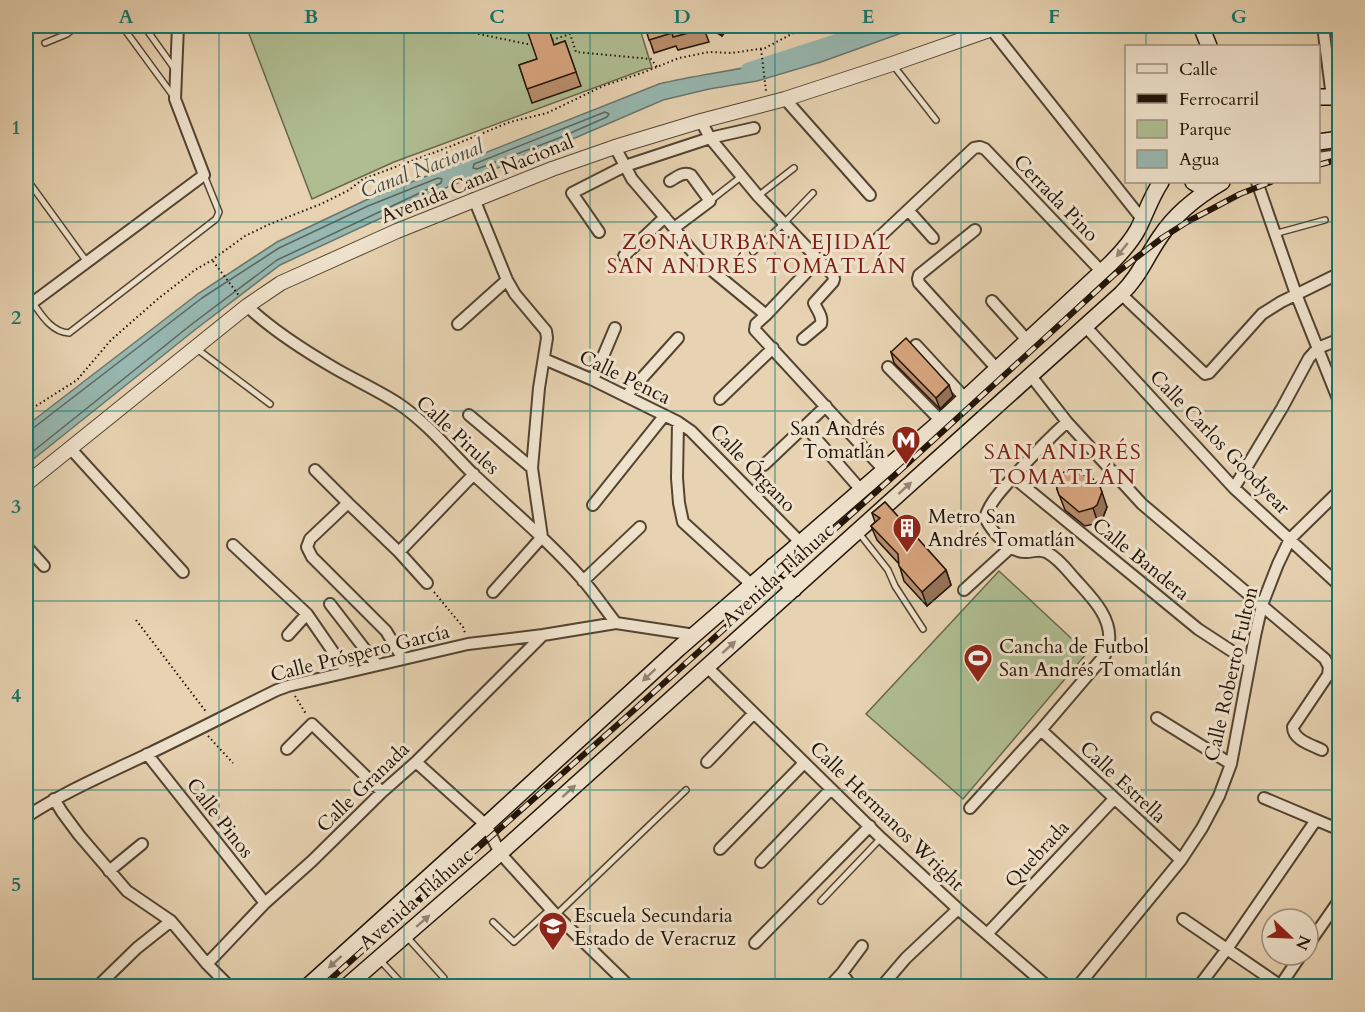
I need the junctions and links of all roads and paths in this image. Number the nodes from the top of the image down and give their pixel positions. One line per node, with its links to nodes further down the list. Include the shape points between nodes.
1 (77, 26): 13 (lane)
2 (123, 26): 23 (lane)
3 (144, 26): 20 (lane)
4 (178, 26): 20 (street)
5 (457, 26): 15 (path)
6 (538, 26): 11 (path); 12 (path)
7 (807, 26): 17 (path)
8 (1201, 26): 16 (main road)
9 (1323, 26): 22 (street)
10 (996, 27): 18 (street, Avenida Canal Nacional); 51 (street)
11 (542, 34)
12 (532, 35)
13 (45, 43)
14 (544, 43): 19 (path, via 570,34 576,52 651,59)
15 (536, 44)
16 (1209, 45)
17 (761, 49): 19 (path, via 709,52); 21 (path)
18 (892, 64): 24 (street, Avenida Canal Nacional); 25 (lane)
19 (657, 67): 62 (path, via 603,86 547,113 510,122 363,179 321,204 245,236)
20 (176, 71): 23 (street)
21 (766, 93)
22 (1330, 97)
23 (175, 99): 36 (street)
24 (785, 99): 26 (street, Avenida Canal Nacional); 45 (street)
25 (936, 120)
26 (700, 121): 28 (street); 31 (street, Avenida Canal Nacional)
27 (754, 128): 28 (street)
28 (710, 138): 34 (street); 37 (street)
29 (1340, 139): 30 (main road)
30 (1320, 142)
31 (615, 147): 34 (street); 47 (street, Avenida Canal Nacional)
32 (1340, 155): 33 (street)
33 (1320, 158)
34 (625, 165): 50 (street); 56 (street, via 572,193)
35 (794, 168): 46 (lane)
36 (204, 175): 64 (street); 70 (lane, via 219,212 216,219 69,333 61,333 45,320)
37 (742, 176): 46 (street); 48 (lane)
38 (26, 178): 64 (lane)
39 (670, 181): 48 (street, via 684,173 692,175)
40 (1160, 183): 51 (main road, Avenida Tláhuac)
41 (1195, 183): 43 (main road)
42 (1257, 183): 57 (street)
43 (1216, 185): 68 (main road, Avenida Tláhuac, via 1170,224 1136,278)
44 (813, 193): 53 (lane)
45 (870, 195)
46 (758, 196): 53 (street)
47 (474, 200): 67 (street); 72 (street, Avenida Canal Nacional, via 397,231)
48 (710, 201): 54 (street)
49 (908, 210): 58 (street); 59 (street); 65 (street, Cerrada Pino, via 974,148 980,147)
50 (665, 217): 54 (street); 61 (street)
51 (1142, 219): 65 (main road, Avenida Tláhuac, one-way to 65, via 1127,246)
52 (1325, 220): 57 (lane)
53 (784, 223): 60 (lane); 63 (street)
54 (674, 228): 73 (street, via 703,263)
55 (975, 230): 87 (street, via 918,279)
56 (599, 232)
57 (1274, 234): 69 (street)
58 (933, 238)
59 (872, 244)
60 (753, 252)
61 (624, 256)
62 (212, 260): 72 (path); 96 (path, via 168,291 111,340 77,380)
63 (818, 260): 73 (street); 78 (street, via 834,279 814,303 821,324)
64 (87, 262): 70 (street)
65 (1101, 272): 80 (main road, Avenida Tláhuac)
66 (1340, 273): 69 (street)
67 (507, 280): 74 (street); 85 (street, via 546,331)
68 (1120, 294): 69 (street, via 1205,374 1262,314); 75 (main road, Avenida Tláhuac)
69 (1296, 294): 83 (street)
70 (29, 299)
71 (992, 301): 80 (street)
72 (244, 303): 82 (street, Avenida Canal Nacional); 108 (street, Calle Pirules, via 290,340 401,406)
73 (766, 315): 84 (street, via 755,330)
74 (458, 324)
75 (1085, 326): 88 (main road, Avenida Tláhuac); 111 (street, Calle Carlos Goodyear)
76 (615, 328): 89 (street)
77 (678, 338): 90 (street)
78 (803, 339)
79 (1340, 339): 83 (street)
80 (1028, 341): 87 (main road, Avenida Tláhuac)
81 (916, 345): 91 (street)
82 (196, 348): 93 (lane); 103 (street, Avenida Canal Nacional)
83 (1318, 348): 94 (street); 111 (street)
84 (774, 350): 92 (street); 95 (street)
85 (544, 359): 89 (street, Calle Penca); 105 (street)
86 (888, 367): 99 (street)
87 (998, 369): 91 (main road, Avenida Tláhuac)
88 (1031, 375): 101 (street); 117 (main road, Avenida Tláhuac, one-way to 88)
89 (593, 380): 90 (street, Calle Penca)
90 (626, 396): 98 (street, Calle Penca)
91 (965, 398): 99 (main road, Avenida Tláhuac)
92 (720, 399)
93 (270, 404)
94 (1340, 404)
95 (826, 406): 102 (street); 107 (street)
96 (26, 415)
97 (469, 415): 105 (street)
98 (664, 416): 100 (street, Calle Penca); 115 (street)
99 (941, 421): 107 (main road, Avenida Tláhuac)
100 (678, 422): 120 (street, Calle Órgano); 131 (street, Calle Penca, via 677,478 683,522)
101 (1067, 422): 109 (street); 136 (street, via 1142,504)
102 (805, 426): 104 (street); 112 (street)
103 (70, 448): 110 (street, Avenida Canal Nacional); 127 (street)
104 (764, 465)
105 (532, 468): 118 (street)
106 (315, 470): 114 (street)
107 (884, 470): 112 (main road, Avenida Tláhuac)
108 (474, 474): 118 (street, Calle Pirules); 124 (street)
109 (1013, 477): 123 (street, via 985,518); 146 (street, Calle Bandera, via 1198,629)
110 (26, 484)
111 (1234, 488): 119 (street, Calle Carlos Goodyear)
112 (861, 490): 120 (main road, Avenida Tláhuac)
113 (1340, 490): 119 (street, Calle Roberto Fulton)
114 (348, 503): 124 (street); 145 (street, via 310,539 307,547 312,557 386,630)
115 (593, 505)
116 (640, 526): 128 (street)
117 (857, 531): 132 (main road, Avenida Tláhuac); 140 (lane, via 888,570)
118 (542, 537): 128 (street, Calle Pirules); 134 (street)
119 (1290, 539): 129 (street, Calle Carlos Goodyear); 136 (street, Calle Roberto Fulton)
120 (800, 542): 126 (main road, Avenida Tláhuac)
121 (233, 545): 137 (street)
122 (26, 546): 125 (street)
123 (1010, 548): 133 (street); 156 (street, via 1048,553 1099,606 1108,629 1109,643 1104,655)
124 (399, 552): 130 (street)
125 (44, 566)
126 (773, 566): 131 (main road, Avenida Tláhuac); 132 (main road)
127 (183, 572)
128 (583, 581): 139 (street, Calle Pirules)
129 (1336, 583)
130 (427, 584): 144 (path, via 463,627)
131 (752, 585): 143 (main road, Avenida Tláhuac)
132 (794, 589): 148 (main road, Avenida Tláhuac, one-way to 132)
133 (964, 590)
134 (493, 591)
135 (330, 604): 147 (street)
136 (1262, 605): 146 (street, Calle Roberto Fulton); 158 (street, via 1325,659 1329,667 1328,675 1293,727 1296,736)
137 (307, 614): 141 (street); 149 (street)
138 (136, 620): 153 (path)
139 (616, 623): 142 (street, Calle Próspero García); 143 (street, Calle Próspero García)
140 (922, 629)
141 (288, 635)
142 (543, 635): 144 (street, Calle Próspero García); 160 (street, Calle Granada)
143 (695, 635): 174 (main road, Avenida Tláhuac, one-way to 174)
144 (468, 644): 145 (street, Calle Próspero García)
145 (403, 659): 147 (street, Calle Próspero García)
146 (1250, 663): 164 (street, Calle Roberto Fulton)
147 (377, 665): 149 (street, Calle Próspero García)
148 (707, 667): 151 (street, Calle Hermanos Wright); 180 (main road, Avenida Tláhuac, one-way to 148)
149 (347, 672): 150 (street, Calle Próspero García)
150 (288, 686): 153 (street, Calle Próspero García); 154 (path)
151 (754, 713): 161 (street); 163 (street, Calle Hermanos Wright)
152 (1156, 718): 164 (street)
153 (213, 721): 155 (street, Calle Próspero García)
154 (312, 724): 157 (street); 167 (street)
155 (200, 728): 159 (street, Calle Próspero García); 162 (path)
156 (1041, 730): 170 (street, Calle Estrella); 171 (street)
157 (287, 749)
158 (1322, 750)
159 (147, 754): 169 (street, Calle Próspero García); 186 (street, Calle Pinos)
160 (416, 762): 167 (street, Calle Granada); 174 (street)
161 (706, 762)
162 (233, 763)
163 (804, 763): 165 (street, Calle Hermanos Wright); 179 (street)
164 (1231, 764): 181 (street, Calle Roberto Fulton, via 1219,796)
165 (831, 789): 175 (street, Calle Hermanos Wright); 182 (street)
166 (686, 790): 188 (lane)
167 (382, 792): 186 (street, Calle Granada)
168 (1264, 798): 173 (street)
169 (54, 799): 172 (street, Calle Próspero García); 183 (street)
170 (1114, 799): 181 (street, Calle Estrella); 193 (street, Quebrada)
171 (970, 808)
172 (26, 817)
173 (1316, 820): 176 (street); 197 (street)
174 (486, 825): 180 (street); 205 (main road, Avenida Tláhuac, one-way to 205)
175 (870, 826): 177 (street, Calle Hermanos Wright); 195 (street)
176 (1340, 830)
177 (881, 838): 185 (lane); 187 (street, Calle Hermanos Wright)
178 (142, 844): 183 (street)
179 (720, 849)
180 (500, 853): 188 (street); 194 (main road, Avenida Tláhuac, one-way to 180)
181 (1181, 860): 214 (street, Calle Roberto Fulton)
182 (761, 862)
183 (109, 871): 190 (street, via 127,891)
184 (1340, 899): 192 (street)
185 (821, 901)
186 (265, 903): 199 (street, Calle Granada)
187 (958, 909): 193 (street, Calle Hermanos Wright); 212 (street, via 906,958)
188 (553, 912): 191 (lane, via 514,942); 209 (street)
189 (1183, 919): 197 (street)
190 (171, 921): 199 (street); 202 (street)
191 (493, 922)
192 (1320, 928)
193 (987, 934): 213 (street, Calle Hermanos Wright)
194 (406, 936): 198 (main road, Avenida Tláhuac); 208 (lane, via 444,978)
195 (755, 943)
196 (862, 946): 201 (street)
197 (1227, 949): 203 (street); 215 (street)
198 (379, 959): 206 (main road, Avenida Tláhuac); 207 (lane)
199 (207, 964): 204 (street)
200 (1293, 967): 203 (street)
201 (842, 973): 210 (street); 211 (street)
202 (99, 984)
203 (1280, 986)
204 (229, 987)
205 (308, 987)
206 (347, 987)
207 (404, 987)
208 (439, 987)
209 (629, 987)
210 (830, 987)
211 (851, 987)
212 (882, 987)
213 (1047, 987)
214 (1078, 987)
215 (1199, 987)

